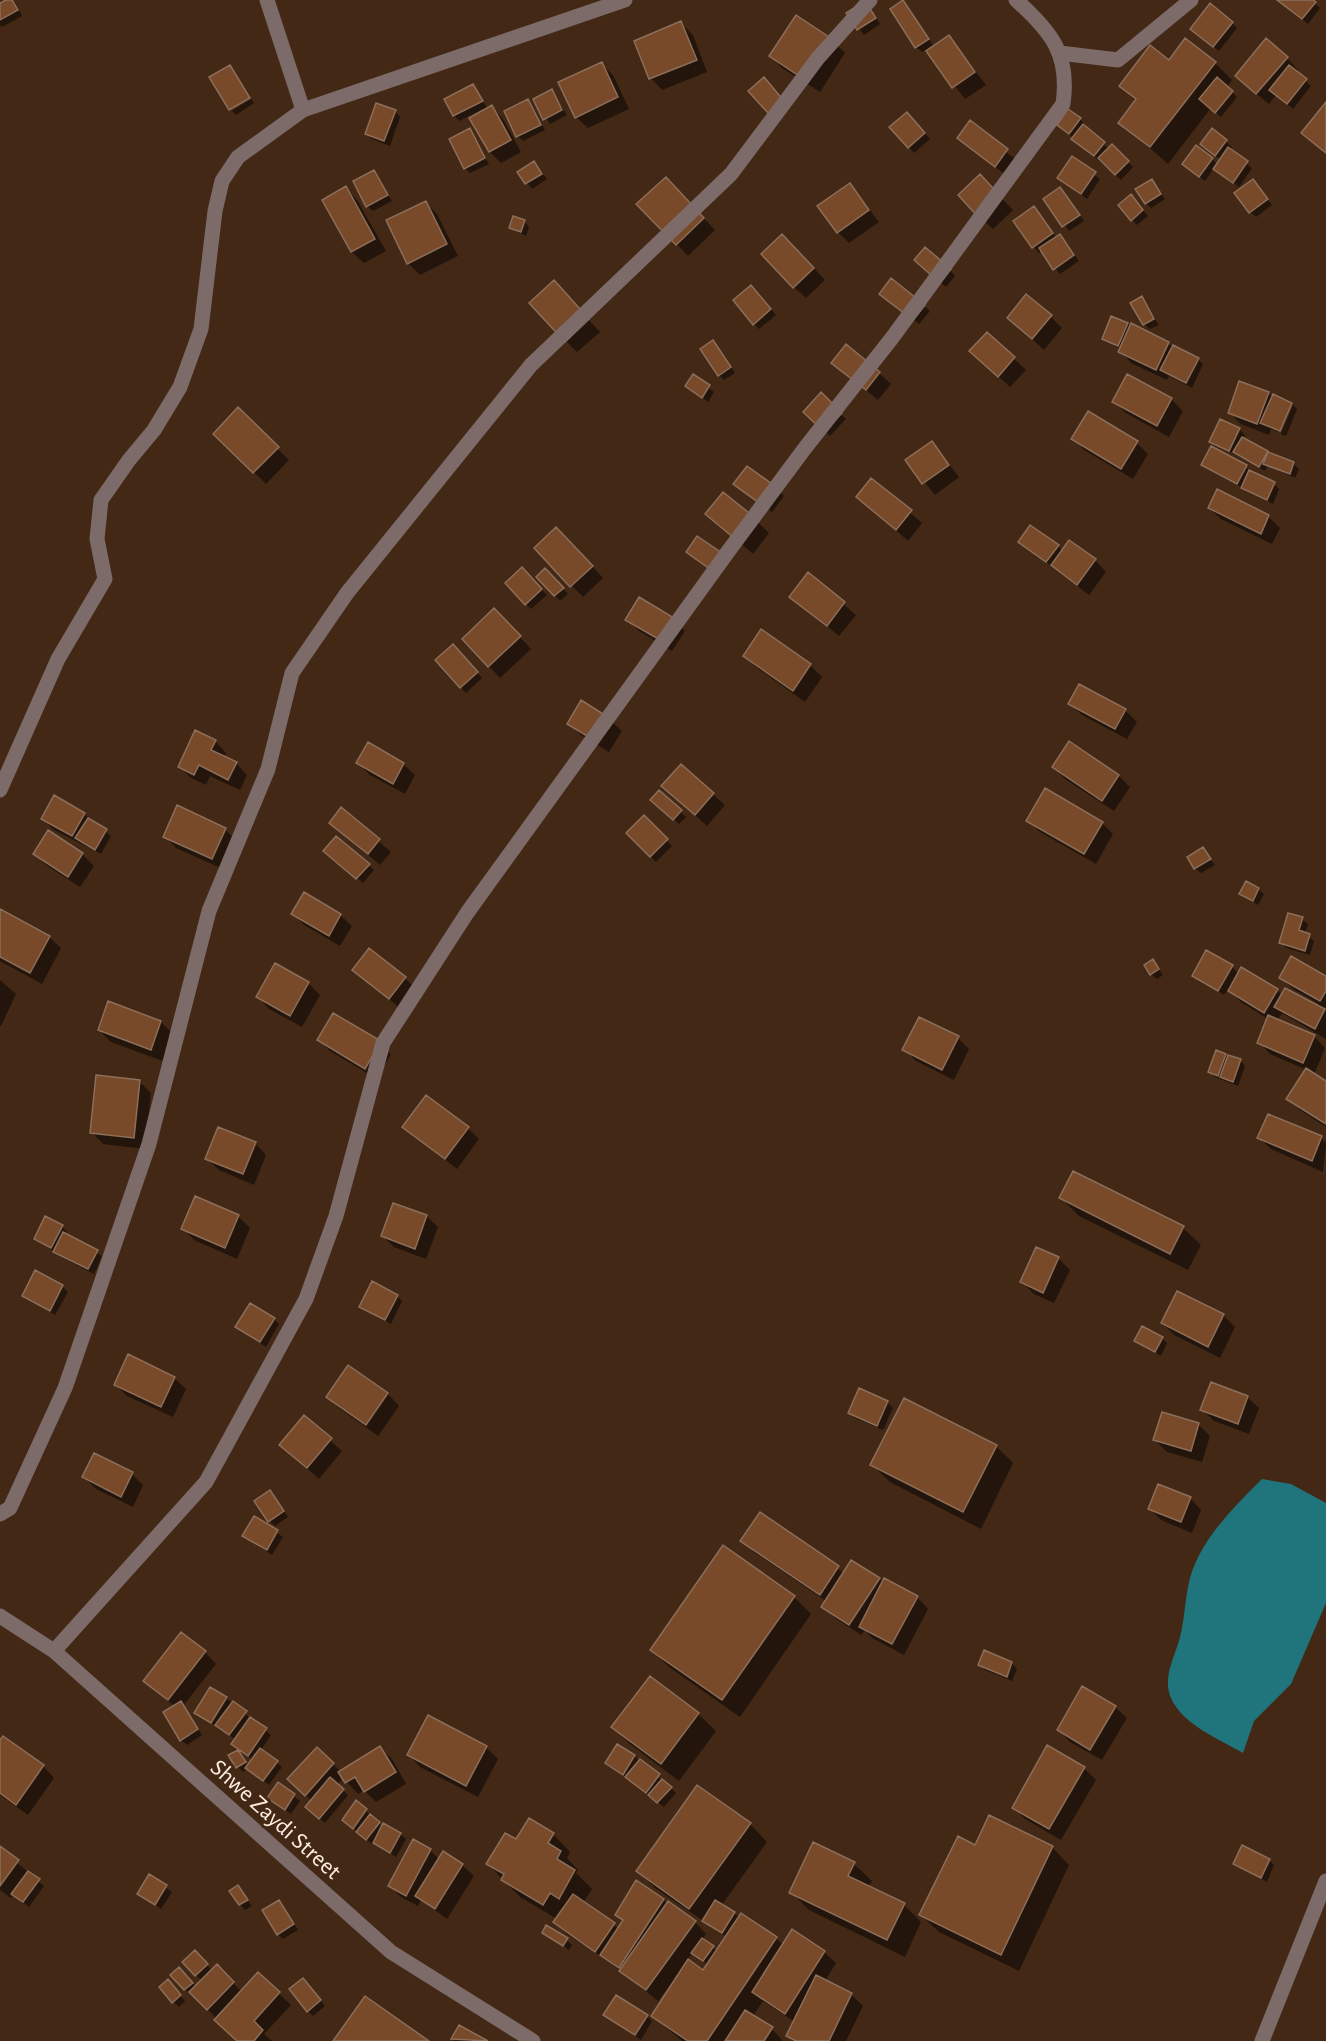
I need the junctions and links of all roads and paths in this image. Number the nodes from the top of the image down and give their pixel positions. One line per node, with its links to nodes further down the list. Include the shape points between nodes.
1 (267, 0): 7 (street)
2 (625, 0): 7 (street)
3 (870, 0): 9 (street, via 818,58 731,174 531,365 347,593 292,673 268,768 209,911 149,1144 65,1388 10,1508)
4 (1016, 0): 6 (street, via 1039,21)
5 (1191, 0): 6 (street, via 1118,60)
6 (1060, 53): 11 (street, via 1067,78 1063,104 892,338 720,562 467,913 383,1044 336,1216 301,1309 206,1482)
7 (303, 110): 8 (street, via 238,157 222,180 201,329 180,387 154,430 101,500 97,539 105,579 58,659)
8 (0, 790)
9 (0, 1514)
10 (0, 1616): 11 (street, Shwe Zaydi Street)
11 (54, 1651): 13 (street, Shwe Zaydi Street, via 391,1952)
12 (1326, 1881): 14 (street)
13 (532, 2041)
14 (1262, 2041)

